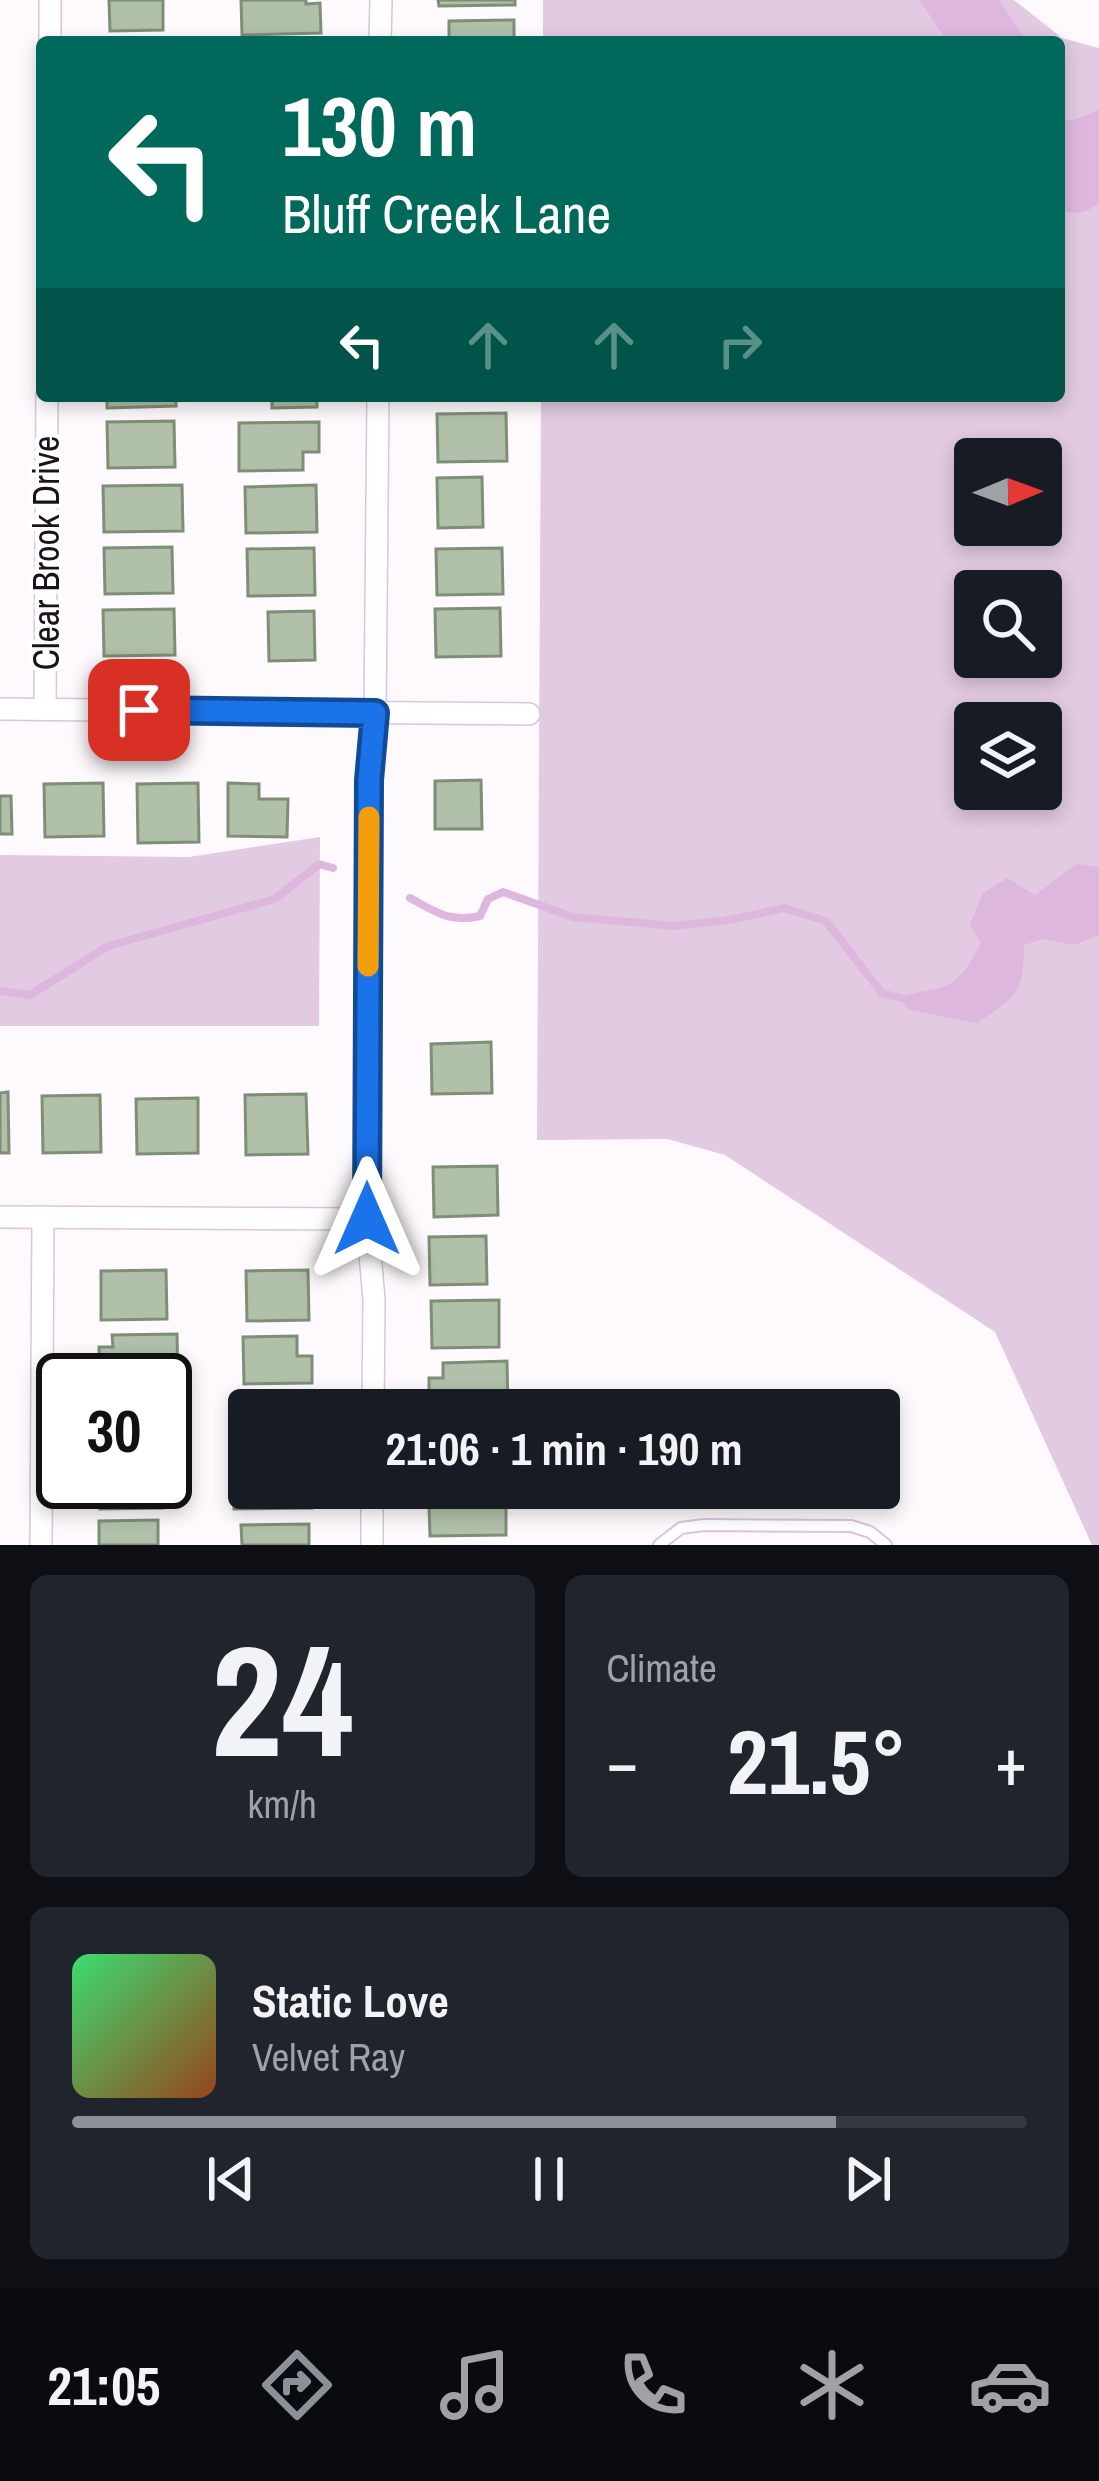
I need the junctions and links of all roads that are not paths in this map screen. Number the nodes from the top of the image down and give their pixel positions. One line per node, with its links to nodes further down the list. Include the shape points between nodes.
1 (50, 0): 3 (street)
2 (381, 0): 4 (street)
3 (50, 36)
4 (380, 36)
5 (47, 402): 8 (street, Clear Brook Drive)
6 (377, 402): 9 (street)
7 (0, 709): 8 (street)
8 (45, 710): 9 (street)
9 (375, 713): 10 (street); 13 (street)
10 (530, 714)
11 (0, 1217): 12 (street)
12 (43, 1217): 13 (street); 16 (street)
13 (367, 1219): 14 (street)
14 (373, 1389)
15 (372, 1509): 17 (street)
16 (41, 1545)
17 (372, 1545)
18 (659, 1545): 19 (lane, via 682,1528 704,1525 851,1526)
19 (886, 1545)

